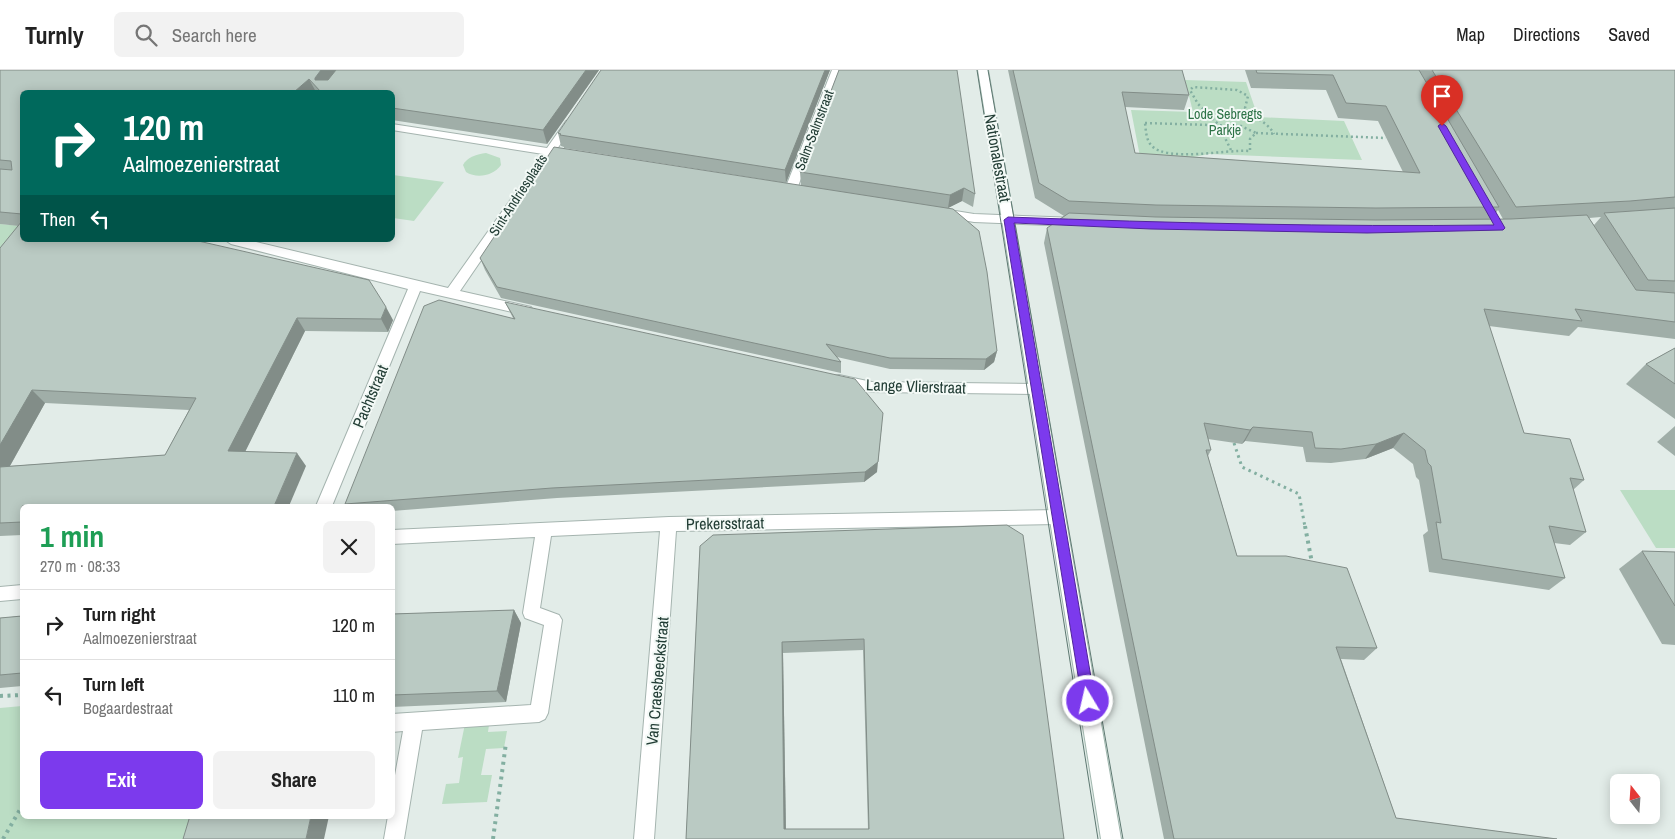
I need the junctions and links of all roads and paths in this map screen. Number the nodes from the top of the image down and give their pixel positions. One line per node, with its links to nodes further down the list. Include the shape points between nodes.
1 (837, 70): 12 (street, Salm-Salmstraat)
2 (983, 70): 14 (street, Nationalestraat)
3 (578, 111): 10 (street)
4 (1219, 126): 6 (path, via 1241,126); 7 (path, via 1191,95 1193,86 1245,93 1248,96 1247,111 1266,122); 9 (path); 9 (path, via 1145,123 1145,131 1154,148 1172,155 1191,156)
5 (395, 127): 10 (street, Sint-Andriesplaats)
6 (1256, 133): 7 (path); 9 (path, via 1250,139 1250,150)
7 (1274, 134): 8 (path)
8 (1386, 138)
9 (1231, 150)
10 (549, 152): 11 (street); 18 (street, Sint-Andriesplaats)
11 (588, 158)
12 (791, 189)
13 (935, 212): 14 (street)
14 (1008, 220): 15 (street); 21 (street, Nationalestraat)
15 (1093, 223)
16 (239, 242): 17 (street)
17 (416, 286): 18 (street); 23 (street, Pachtstraat)
18 (451, 294): 19 (street)
19 (537, 313)
20 (824, 376): 21 (street, Lange Vlierstraat, via 872,387)
21 (1036, 389): 24 (street, Nationalestraat)
22 (1234, 443): 28 (path, via 1242,467 1299,494)
23 (325, 504)
24 (1057, 517): 25 (street, Prekersstraat); 41 (street, Nationalestraat)
25 (670, 524): 26 (street, Prekersstraat); 40 (street, Van Craesbeeckstraat)
26 (544, 530): 27 (street, Prekersstraat); 33 (street, via 531,613 553,620 539,713)
27 (395, 537)
28 (1312, 564)
29 (20, 592): 30 (street)
30 (0, 594)
31 (20, 694): 32 (path)
32 (0, 696)
33 (509, 715): 34 (street); 39 (path)
34 (414, 722): 35 (street); 38 (street)
35 (395, 723)
36 (20, 809): 37 (path)
37 (3, 839)
38 (394, 839)
39 (494, 839)
40 (644, 839)
41 (1111, 839)

